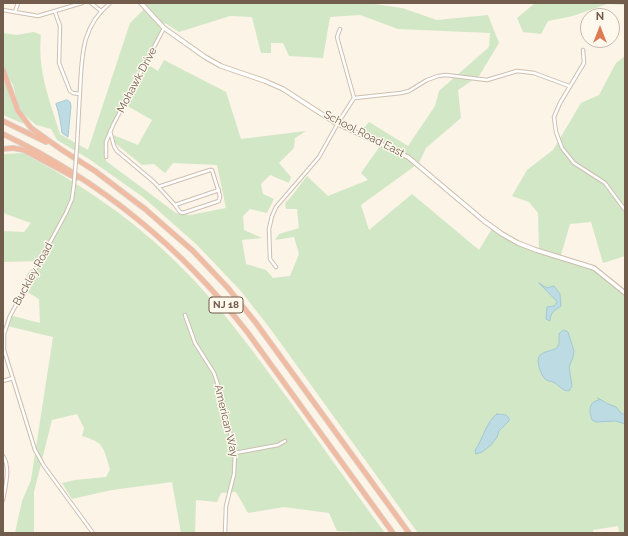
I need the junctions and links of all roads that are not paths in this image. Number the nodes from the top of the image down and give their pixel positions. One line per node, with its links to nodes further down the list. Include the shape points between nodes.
1 (18, 3): 8 (street)
2 (82, 3): 9 (street)
3 (91, 3): 7 (street)
4 (110, 3): 7 (street, Buckley Road)
5 (141, 3): 10 (street, School Road East)
6 (3, 10): 8 (street)
7 (101, 11): 15 (street, Buckley Road, via 85,39)
8 (15, 12): 9 (street, via 38,16)
9 (55, 12): 15 (street, via 60,26 60,67 70,91)
10 (164, 28): 18 (street, School Road East, via 213,62 283,89); 19 (street, Mohawk Drive)
11 (340, 29): 16 (street, via 337,37)
12 (583, 50): 14 (street, via 584,63)
13 (3, 70): 22 (highway, via 17,109 24,120)
14 (569, 86): 16 (street, via 534,73 517,71 487,80 438,76 409,91); 28 (street, via 554,117 562,148 574,163 605,183)
15 (80, 94): 32 (street, Buckley Road, bridge, via 72,199 7,323 4,334 4,347)
16 (354, 98): 18 (street)
17 (3, 121): 22 (highway, NJ 18)
18 (338, 123): 29 (street, via 319,157 276,207 272,216 269,229 270,259); 30 (street, School Road East, via 408,157 480,218 512,240 594,268)
19 (110, 131): 23 (street, Mohawk Drive, via 106,142); 25 (street, via 117,151)
20 (3, 134): 24 (highway, NJ 18, via 53,160)
21 (3, 149): 24 (highway, via 24,150)
22 (62, 150): 41 (highway, NJ 18, via 159,220 228,288)
23 (106, 156)
24 (85, 181): 40 (highway, NJ 18, via 154,232 223,302 264,353)
25 (158, 187): 26 (street, via 211,170); 27 (street)
26 (219, 190): 27 (street); 27 (street, via 220,197 217,202 183,212)
27 (175, 205)
28 (625, 210)
29 (276, 266)
30 (625, 293)
31 (185, 315): 35 (street, American Way, via 195,343 214,373)
32 (12, 378): 33 (street); 38 (street, Buckley Road, via 40,459)
33 (3, 381)
34 (285, 441): 35 (street, via 278,445)
35 (235, 453): 39 (street, American Way, via 234,474 226,506)
36 (3, 456): 37 (street, via 7,470)
37 (3, 500)
38 (93, 533)
39 (225, 533)
40 (393, 533)
41 (410, 533)

